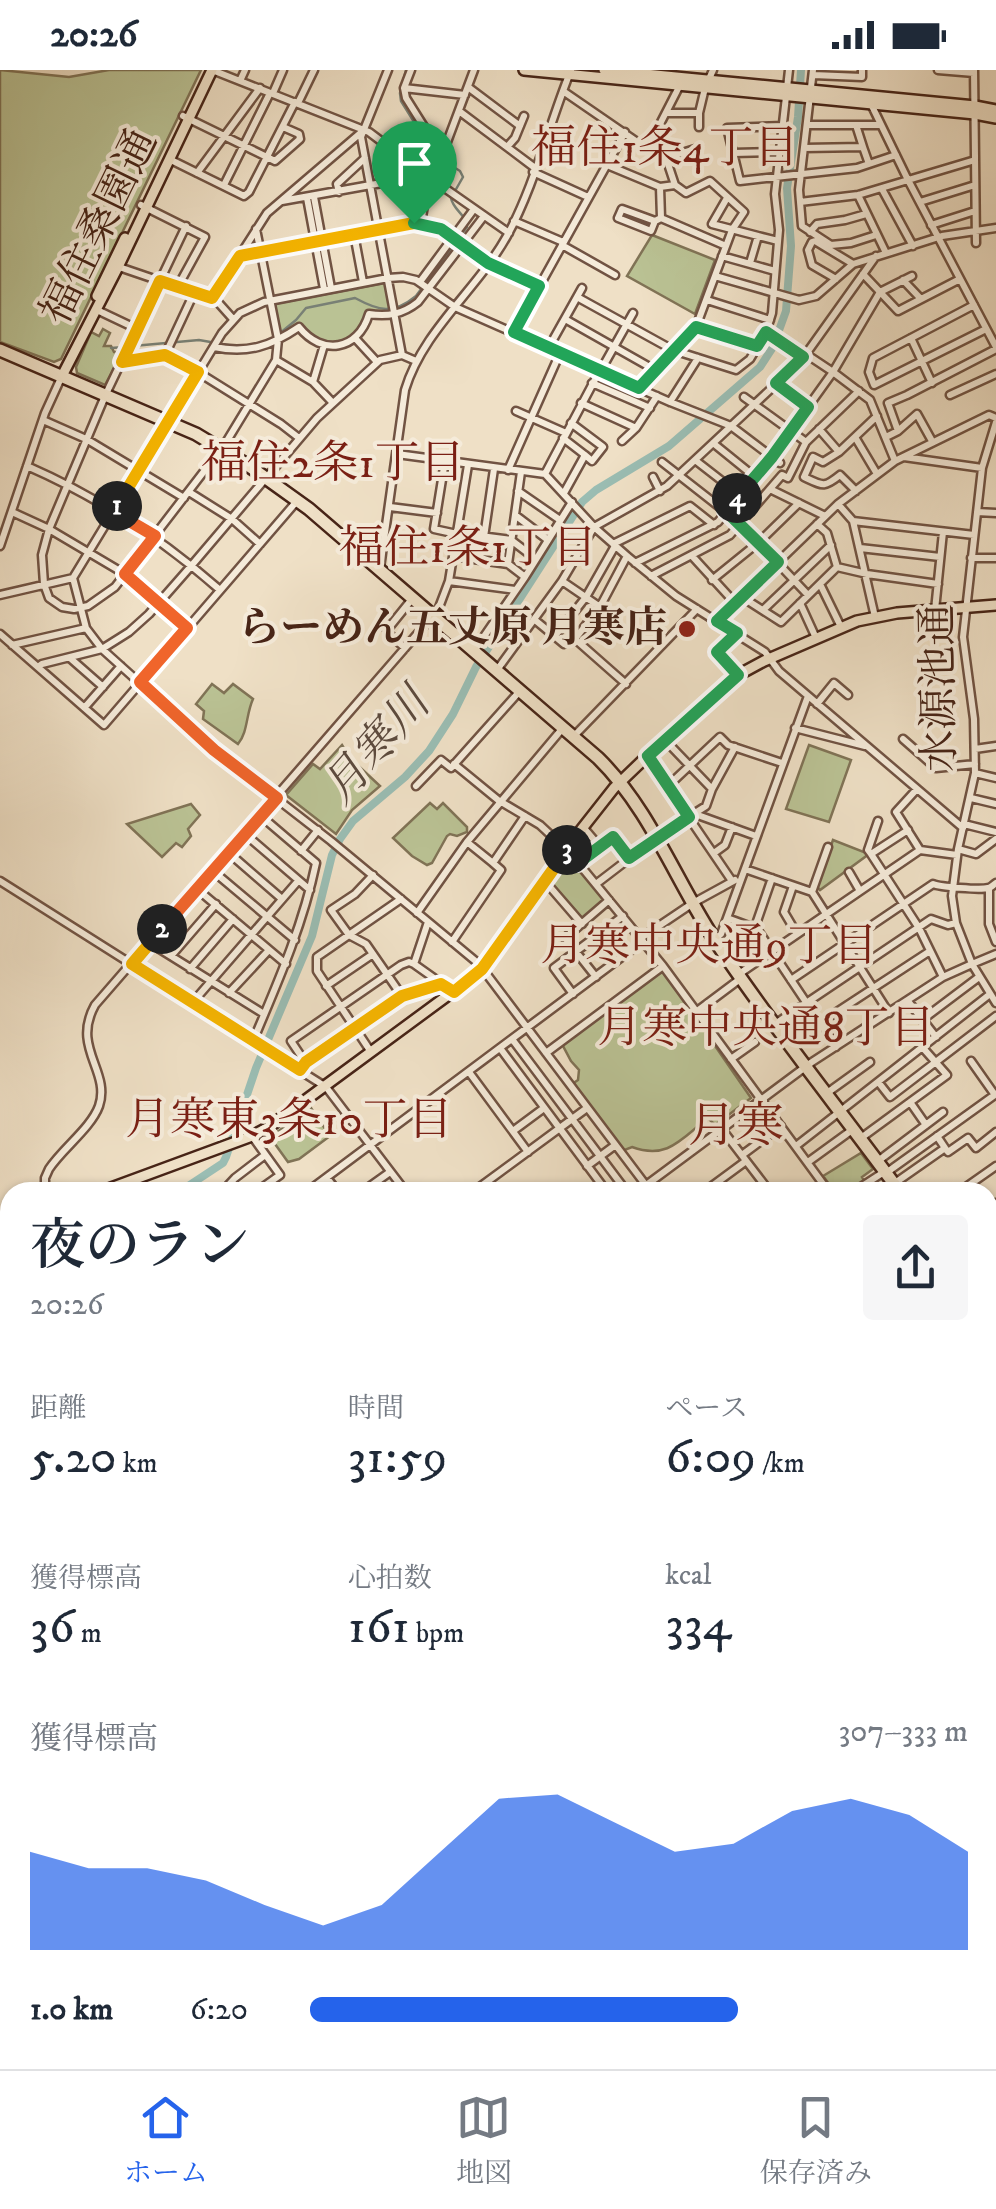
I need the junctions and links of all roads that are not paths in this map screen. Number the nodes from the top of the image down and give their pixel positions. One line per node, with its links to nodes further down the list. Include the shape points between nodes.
1 (209, 70): 19 (street); 35 (main road, 福住桑園通)
2 (245, 70): 19 (street)
3 (284, 70): 24 (street)
4 (314, 70): 28 (street)
5 (388, 70): 44 (street)
6 (411, 70): 21 (street)
7 (474, 70): 22 (street)
8 (524, 70): 14 (main road)
9 (604, 70): 17 (main road)
10 (789, 70): 25 (street)
11 (862, 70): 16 (street, via 862,78)
12 (938, 70): 13 (street)
13 (974, 71): 29 (street)
14 (570, 72): 17 (main road); 23 (street)
15 (813, 73): 16 (street); 26 (street)
16 (838, 74)
17 (685, 78): 18 (main road); 32 (street)
18 (709, 79): 25 (main road); 33 (street)
19 (240, 80): 20 (street)
20 (260, 88): 24 (street); 46 (street)
21 (404, 88): 22 (street); 55 (street)
22 (467, 91): 31 (street); 39 (street)
23 (563, 91): 45 (street); 64 (street)
24 (272, 92): 28 (street); 47 (street)
25 (788, 92): 26 (main road); 40 (street)
26 (808, 94): 27 (main road); 41 (street)
27 (872, 100): 29 (main road); 38 (street)
28 (297, 103): 42 (street); 44 (street)
29 (974, 110): 30 (main road); 36 (main road); 61 (street)
30 (996, 110)
31 (459, 111): 48 (street); 55 (street)
32 (667, 112): 33 (street); 54 (street)
33 (700, 113): 43 (street)
34 (524, 116): 39 (street)
35 (186, 118): 46 (street); 57 (main road, 福住桑園通); 84 (main road, 福住桑園通)
36 (996, 118)
37 (856, 125): 38 (street); 41 (street); 49 (street)
38 (880, 125): 56 (street)
39 (520, 126): 48 (street)
40 (783, 126): 52 (street); 53 (street, via 726,128)
41 (807, 126): 51 (street)
42 (283, 127): 58 (street); 58 (street, via 300,139 275,162)
43 (698, 127)
44 (365, 130): 59 (street); 68 (street); 81 (street)
45 (624, 132): 54 (street); 63 (street)
46 (223, 136): 47 (street); 65 (street)
47 (243, 146): 58 (street); 72 (street)
48 (507, 147): 64 (street)
49 (863, 147): 51 (street); 62 (street)
50 (695, 148): 60 (street)
51 (804, 148): 66 (street)
52 (780, 152): 53 (street); 67 (street)
53 (732, 153): 67 (street, via 740,181)
54 (656, 154): 60 (street)
55 (441, 156): 68 (street)
56 (896, 156): 62 (street); 69 (street)
57 (169, 158): 65 (street); 84 (main road, 福住桑園通)
58 (267, 158): 72 (street, via 244,196)
59 (365, 158): 73 (street); 76 (street, via 337,184)
60 (666, 158): 70 (street)
61 (975, 160): 69 (street); 71 (street)
62 (869, 164): 66 (street)
63 (606, 165): 74 (street); 78 (street)
64 (534, 170): 78 (street); 90 (street)
65 (198, 172): 72 (street)
66 (800, 173): 67 (street); 82 (street)
67 (779, 176): 107 (street)
68 (428, 177): 73 (street); 85 (street); 91 (street)
69 (908, 180): 75 (street); 83 (street)
70 (675, 185): 74 (street); 80 (street, via 686,192 710,180)
71 (975, 185): 83 (street); 86 (street)
72 (224, 186)
73 (370, 186): 76 (street); 95 (street)
74 (660, 187): 89 (street)
75 (882, 188): 77 (street); 111 (street)
76 (338, 192): 79 (street)
77 (858, 195): 82 (street); 87 (street)
78 (588, 196): 109 (street)
79 (310, 197): 81 (street); 105 (street)
80 (727, 198): 97 (street, via 744,212); 97 (street, via 712,224)
81 (280, 201): 96 (street)
82 (800, 202): 99 (street, via 802,226)
83 (920, 202): 92 (street)
84 (144, 206): 93 (street); 120 (main road, 福住桑園通)
85 (474, 209): 88 (street); 106 (street)
86 (975, 211): 92 (street); 98 (street)
87 (866, 214): 99 (street, via 817,224); 102 (street)
88 (484, 216): 100 (street); 106 (street)
89 (658, 219): 89 (street, via 651,231 618,218 622,209); 110 (street)
90 (514, 222): 100 (street); 109 (street)
91 (421, 224): 95 (street); 106 (street)
92 (932, 225): 104 (street)
93 (186, 226): 130 (street); 134 (street, via 206,237)
94 (996, 228): 98 (street)
95 (378, 229): 101 (street); 126 (street)
96 (256, 230): 112 (street); 114 (street)
97 (732, 230): 103 (street); 110 (street)
98 (975, 231): 104 (street); 108 (street)
99 (810, 232): 102 (street, via 831,246)
100 (509, 233): 117 (street)
101 (354, 234): 105 (street); 131 (street)
102 (876, 235): 113 (street)
103 (758, 236): 107 (street); 118 (street)
104 (938, 238): 111 (street); 128 (street)
105 (319, 240): 112 (street); 136 (street)
106 (458, 241): 117 (street); 132 (street)
107 (778, 241): 121 (street)
108 (976, 243)
109 (562, 244): 123 (street); 133 (street)
110 (726, 246): 115 (street)
111 (912, 246): 113 (street)
112 (261, 252): 114 (street); 143 (street)
113 (886, 253): 116 (street)
114 (240, 256): 141 (street)
115 (722, 256): 118 (street); 124 (street)
116 (876, 256): 119 (street); 122 (street)
117 (488, 263): 133 (street); 146 (street)
118 (750, 264): 121 (street)
119 (852, 264): 127 (street); 127 (street, via 812,242 812,265)
120 (115, 265): 130 (street); 147 (main road, 福住桑園通); 185 (main road, 福住桑園通)
121 (776, 271): 139 (street)
122 (863, 274): 137 (street); 173 (street)
123 (615, 275)
124 (715, 276): 139 (street); 144 (street)
125 (912, 276): 129 (street)
126 (388, 278): 131 (street); 132 (street); 148 (street)
127 (836, 279): 139 (street, via 816,296)
128 (960, 279): 142 (street); 145 (street)
129 (904, 280): 137 (street); 142 (street)
130 (160, 281): 134 (street); 155 (street)
131 (363, 282): 136 (street)
132 (424, 285): 146 (street); 148 (street, via 415,304)
133 (539, 286): 157 (street)
134 (177, 288): 138 (street)
135 (582, 288): 140 (street)
136 (328, 289): 143 (street)
137 (880, 292): 142 (street, via 898,311); 183 (street)
138 (194, 293): 141 (street); 166 (street)
139 (776, 294): 152 (street)
140 (577, 297): 151 (street); 153 (street)
141 (212, 298): 150 (street)
142 (921, 299)
143 (270, 300): 150 (street); 159 (street)
144 (707, 300): 152 (street); 154 (street)
145 (974, 305): 156 (street); 161 (street)
146 (455, 307): 157 (street); 176 (street)
147 (96, 310): 155 (street); 185 (main road, 福住桑園通)
148 (394, 311): 160 (street, via 369,314); 172 (street)
149 (633, 314): 153 (street)
150 (234, 319): 162 (street)
151 (565, 319): 164 (street); 167 (street)
152 (770, 320): 158 (street)
153 (626, 325): 164 (street); 170 (street)
154 (696, 327): 165 (street); 170 (street)
155 (137, 329): 177 (street)
156 (986, 329): 168 (street); 179 (street)
157 (514, 332): 167 (street)
158 (768, 334): 165 (street); 173 (street)
159 (277, 338): 162 (street, via 252,350); 163 (street, via 299,327); 175 (street)
160 (355, 338): 163 (street); 178 (street)
161 (910, 338): 179 (street); 179 (street, via 874,358 874,386)
162 (216, 344): 182 (street)
163 (324, 346): 186 (street)
164 (615, 346): 180 (street); 181 (street)
165 (757, 346): 174 (street, via 736,370)
166 (168, 347): 177 (street); 182 (street)
167 (550, 347): 171 (street)
168 (996, 348): 187 (street)
169 (0, 350): 185 (highway)
170 (674, 350): 174 (street); 181 (street)
171 (560, 352): 180 (street); 205 (street)
172 (402, 355): 176 (street); 178 (street)
173 (804, 356): 183 (street); 189 (street)
174 (698, 358): 196 (street)
175 (276, 360): 186 (street); 197 (street)
176 (416, 361): 226 (street)
177 (122, 362): 193 (street)
178 (377, 362): 198 (street)
179 (922, 362): 187 (street)
180 (600, 370): 188 (street); 190 (street)
181 (655, 370): 190 (street)
182 (198, 372): 197 (street); 207 (street)
183 (833, 372): 191 (street); 201 (street)
184 (996, 374): 192 (street)
185 (62, 376): 193 (highway); 206 (street)
186 (313, 382): 198 (street)
187 (932, 382): 214 (street, via 888,403)
188 (592, 383): 199 (street); 202 (street)
189 (776, 383): 200 (street); 201 (street)
190 (639, 388): 194 (street)
191 (859, 390): 204 (street); 212 (street)
192 (950, 395)
193 (105, 396): 207 (highway); 219 (street)
194 (657, 396): 196 (street); 202 (street)
195 (744, 397): 200 (street)
196 (670, 402): 210 (street)
197 (249, 404): 217 (street); 224 (street)
198 (333, 404): 217 (street)
199 (581, 404): 208 (street); 211 (street)
200 (753, 404): 210 (street); 213 (street)
201 (808, 407): 213 (street)
202 (650, 408): 211 (street)
203 (516, 411): 205 (street)
204 (877, 416): 216 (street); 218 (street)
205 (532, 417): 215 (street); 238 (street)
206 (43, 420): 219 (street); 235 (street)
207 (168, 422): 224 (highway); 239 (street)
208 (571, 423): 215 (street); 227 (street, via 603,447 592,460)
209 (995, 424): 221 (street, via 989,415); 237 (street, 水源池通)
210 (731, 426): 223 (street); 228 (street)
211 (636, 428): 220 (street)
212 (819, 428): 222 (street); 225 (street)
213 (791, 430): 222 (street); 228 (street)
214 (898, 431): 218 (street); 221 (street, via 917,414)
215 (565, 436): 227 (street); 241 (street)
216 (854, 437): 225 (street); 242 (street)
217 (300, 438): 246 (street)
218 (886, 438): 229 (street)
219 (86, 440): 239 (street); 247 (street)
220 (622, 441)
221 (932, 441): 229 (street)
222 (806, 442): 248 (street, via 788,478 782,474)
223 (712, 443): 230 (street); 245 (street)
224 (222, 448): 246 (highway); 253 (street)
225 (838, 452): 249 (street, via 824,462 813,458 804,477 823,486 840,474)
226 (397, 454): 231 (street); 259 (street)
227 (585, 455): 252 (street)
228 (772, 457): 234 (street); 245 (street)
229 (898, 459): 237 (street); 242 (street)
230 (695, 460): 243 (street); 254 (street)
231 (445, 461): 233 (street); 264 (street)
232 (662, 462): 243 (street)
233 (468, 464): 236 (street); 277 (street)
234 (780, 464)
235 (27, 466): 247 (street); 261 (street)
236 (494, 468): 238 (street); 280 (street)
237 (982, 468): 263 (street, 水源池通)
238 (508, 470): 240 (street)
239 (138, 471): 253 (street); 262 (street)
240 (520, 472): 241 (street); 250 (street)
241 (544, 474): 252 (street)
242 (878, 474): 249 (street)
243 (679, 475): 251 (street); 260 (street)
244 (652, 477): 251 (street)
245 (756, 477): 254 (street)
246 (267, 478): 255 (highway); 268 (street)
247 (68, 484): 262 (street); 275 (street)
248 (770, 489): 257 (street); 271 (street)
249 (856, 490): 258 (street)
250 (518, 491): 266 (street); 269 (street)
251 (660, 491): 274 (street)
252 (564, 492): 256 (street)
253 (187, 495): 268 (street); 279 (street)
254 (740, 495): 260 (street)
255 (298, 500): 284 (street); 302 (highway)
256 (572, 503): 269 (street); 274 (street)
257 (799, 503): 267 (street); 283 (street)
258 (838, 504): 267 (street); 270 (street)
259 (390, 507): 264 (street); 302 (street)
260 (726, 511): 271 (street); 272 (street)
261 (12, 512): 275 (street); 287 (street)
262 (114, 512): 279 (street); 289 (street)
263 (977, 512): 265 (street); 278 (street, 水源池通)
264 (436, 513): 277 (street, via 434,530)
265 (996, 513)
266 (514, 515): 281 (street); 282 (street)
267 (825, 516): 273 (street)
268 (232, 519): 284 (street); 300 (street)
269 (560, 520): 282 (street)
270 (853, 521): 276 (street); 288 (street)
271 (740, 523): 283 (street); 292 (street)
272 (714, 524): 285 (street, via 690,506); 298 (street)
273 (817, 524): 286 (street); 297 (street)
274 (594, 527): 285 (street); 308 (street)
275 (50, 529): 289 (street); 312 (street, via 42,555)
276 (943, 532): 278 (street); 293 (street)
277 (457, 533): 280 (street); 290 (street)
278 (974, 535): 294 (street, 水源池通)
279 (155, 536): 300 (street); 303 (street)
280 (484, 537): 281 (street)
281 (511, 540): 296 (street); 299 (street)
282 (548, 540): 296 (street)
283 (758, 542): 297 (street); 309 (street)
284 (260, 544): 315 (street)
285 (614, 545): 291 (street); 319 (street)
286 (830, 545): 301 (street); 310 (street)
287 (0, 546)
288 (860, 548): 293 (street); 304 (street)
289 (89, 552): 303 (street); 307 (street)
290 (453, 556): 299 (street); 311 (street)
291 (627, 556): 298 (street); 326 (street)
292 (692, 556): 306 (street); 309 (street)
293 (940, 557): 314 (street)
294 (971, 558): 295 (street); 328 (street, 水源池通)
295 (996, 558)
296 (536, 559): 305 (street)
297 (778, 562): 310 (street); 320 (street)
298 (635, 563): 306 (street)
299 (508, 564): 305 (street)
300 (192, 565): 315 (street); 322 (street)
301 (837, 567): 304 (street); 313 (street)
302 (380, 570): 321 (highway)
303 (125, 574): 322 (street); 327 (street, via 108,594)
304 (867, 574): 314 (street); 333 (street)
305 (525, 576): 316 (street)
306 (651, 576): 329 (street)
307 (72, 578): 312 (street); 327 (street)
308 (562, 580): 319 (street); 334 (street)
309 (712, 580): 323 (street)
310 (795, 580): 318 (street); 331 (street)
311 (449, 581): 316 (street); 332 (street)
312 (44, 584): 317 (street); 327 (street, via 58,606)
313 (820, 584): 318 (street); 336 (street)
314 (938, 584): 330 (street)
315 (220, 590): 338 (street)
316 (515, 590): 347 (street)
317 (0, 594)
318 (808, 595): 324 (street)
319 (586, 597): 326 (street); 341 (street)
320 (742, 597): 323 (street); 331 (street)
321 (413, 598): 332 (highway); 345 (street, via 387,630)
322 (158, 604): 338 (street); 346 (street)
323 (735, 604): 335 (street)
324 (800, 604): 331 (street, via 780,622); 342 (street)
325 (996, 605): 328 (main road)
326 (600, 607): 355 (street, via 575,639)
327 (80, 608): 337 (street)
328 (965, 608): 330 (main road); 369 (street, 水源池通)
329 (697, 609): 335 (street); 355 (street)
330 (935, 610): 333 (main road)
331 (763, 611)
332 (433, 616): 345 (street); 347 (highway)
333 (874, 617): 336 (main road)
334 (535, 620): 341 (street); 352 (street)
335 (717, 621): 339 (street)
336 (841, 627): 342 (main road)
337 (86, 628): 344 (street); 346 (street)
338 (187, 628): 354 (street)
339 (737, 633): 349 (street); 353 (street, via 717,652)
340 (0, 634): 344 (street)
341 (555, 636): 343 (street)
342 (816, 638): 349 (main road)
343 (564, 644)
344 (12, 645): 351 (street)
345 (406, 648): 381 (street)
346 (102, 649): 348 (street); 350 (street)
347 (475, 653): 352 (highway)
348 (68, 657): 351 (street); 356 (street)
349 (770, 658): 353 (main road); 359 (street)
350 (121, 666): 354 (street); 356 (street)
351 (38, 667): 361 (street)
352 (491, 667): 357 (highway)
353 (738, 675): 364 (main road)
354 (140, 682): 361 (street, via 104,725); 381 (street)
355 (626, 684): 363 (street)
356 (102, 687): 361 (street)
357 (520, 691): 363 (highway); 372 (street)
358 (848, 695): 360 (street, via 834,682)
359 (808, 696): 360 (street); 362 (street)
360 (817, 704): 366 (street)
361 (84, 708)
362 (796, 728): 366 (street); 371 (street)
363 (568, 733): 376 (highway); 383 (street)
364 (664, 739): 370 (main road); 373 (street)
365 (904, 739): 374 (street, via 936,768)
366 (866, 746): 380 (street)
367 (996, 746): 369 (street)
368 (735, 747): 371 (street); 373 (street, via 720,737); 379 (street)
369 (976, 749): 374 (street, 水源池通)
370 (648, 756): 376 (main road); 378 (street)
371 (782, 763): 395 (street)
372 (454, 764): 377 (street, via 441,760); 383 (street)
373 (690, 765): 378 (street); 379 (street)
374 (975, 768): 375 (street); 382 (street, 水源池通)
375 (996, 778)
376 (620, 782): 390 (main road); 397 (highway)
377 (416, 786)
378 (668, 786): 387 (street)
379 (712, 789): 387 (street, via 706,806)
380 (916, 790): 389 (street); 393 (street, via 896,812)
381 (277, 798): 385 (street); 392 (street)
382 (971, 798): 384 (street); 389 (street, 水源池通)
383 (501, 802): 386 (street); 398 (street)
384 (996, 804)
385 (260, 816): 394 (street); 402 (street)
386 (525, 816): 401 (street); 409 (street)
387 (691, 816): 391 (street); 397 (street); 406 (street)
388 (878, 821): 407 (street)
389 (964, 826): 396 (street); 404 (street, 水源池通)
390 (583, 827): 399 (street); 401 (main road)
391 (732, 827): 395 (street); 406 (street)
392 (318, 830): 402 (street); 414 (street)
393 (908, 830): 403 (street); 407 (street)
394 (245, 834): 405 (street); 417 (street)
395 (756, 836): 411 (street)
396 (996, 837): 404 (street, via 976,854)
397 (656, 838): 408 (street); 432 (highway)
398 (467, 842): 409 (street); 435 (street)
399 (600, 847): 408 (street, via 613,837); 410 (street)
400 (828, 847): 428 (street)
401 (566, 849): 410 (street); 418 (main road)
402 (302, 850): 426 (street, via 316,863)
403 (920, 850): 404 (street); 415 (street)
404 (958, 852): 423 (street, 水源池通)
405 (228, 853): 412 (street); 429 (street)
406 (714, 854): 419 (street)
407 (872, 854): 415 (street)
408 (629, 858): 421 (street)
409 (493, 863): 453 (street, via 501,870)
410 (578, 863): 421 (street)
411 (744, 869): 416 (street); 419 (street)
412 (213, 871): 425 (street); 437 (street)
413 (849, 872): 427 (street)
414 (373, 875): 430 (street); 448 (street, via 331,910)
415 (884, 875): 427 (street); 433 (street)
416 (772, 878): 422 (street); 444 (street)
417 (298, 880): 426 (street); 429 (street)
418 (544, 880): 443 (street); 470 (main road)
419 (737, 880): 432 (street); 439 (street)
420 (0, 881): 463 (street)
421 (596, 884): 431 (street)
422 (793, 885): 428 (street); 447 (street, via 784,912)
423 (952, 886): 424 (street); 433 (street, via 933,884); 442 (street, 水源池通)
424 (992, 886): 450 (street, via 989,924)
425 (198, 888): 434 (street); 454 (street)
426 (310, 890): 451 (street)
427 (860, 891): 436 (street)
428 (812, 892): 436 (street)
429 (282, 899): 437 (street)
430 (401, 899): 435 (street); 448 (street)
431 (609, 900): 438 (street); 443 (street)
432 (693, 902): 449 (highway); 452 (street)
433 (903, 903): 445 (street); 455 (street)
434 (216, 904): 440 (street); 462 (street)
435 (418, 913): 441 (street)
436 (826, 915): 447 (street); 455 (street)
437 (266, 916): 446 (street); 451 (street)
438 (623, 916): 452 (street); 457 (street)
439 (726, 918): 444 (street); 449 (street)
440 (233, 919): 446 (street); 469 (street)
441 (428, 922): 453 (street); 465 (street)
442 (956, 922): 445 (street, via 932,919); 466 (street, 水源池通)
443 (582, 924): 457 (street, via 566,938)
444 (755, 927): 459 (street)
445 (918, 928): 458 (street); 468 (street)
446 (251, 934): 456 (street); 477 (street)
447 (798, 934): 459 (street)
448 (349, 935): 460 (street); 479 (street, via 316,957)
449 (714, 939): 472 (highway)
450 (995, 939)
451 (294, 940): 464 (street)
452 (642, 940): 467 (street); 473 (street)
453 (452, 942): 470 (street)
454 (150, 943): 462 (street); 463 (street)
455 (845, 944): 468 (street); 476 (street)
456 (269, 950): 464 (street); 482 (street)
457 (578, 951): 473 (street); 483 (street, via 554,968)
458 (930, 951): 474 (street); 480 (street)
459 (772, 952): 472 (street); 476 (street)
460 (373, 954): 471 (street); 479 (street)
461 (996, 954): 466 (street)
462 (170, 956): 469 (street)
463 (132, 964): 487 (street); 551 (street, via 90,1013 86,1038 100,1101)
464 (286, 964): 493 (street)
465 (414, 964): 471 (street); 478 (street)
466 (972, 964): 474 (street); 475 (street, 水源池通)
467 (662, 966): 491 (street); 508 (street)
468 (860, 967): 480 (street); 488 (street)
469 (190, 968): 477 (street)
470 (482, 969): 481 (main road); 499 (street)
471 (387, 974): 485 (street); 490 (street)
472 (740, 976): 491 (street); 497 (highway)
473 (596, 977): 483 (street)
474 (943, 977): 486 (street)
475 (979, 977): 484 (street, 水源池通); 495 (street)
476 (791, 980): 488 (street)
477 (210, 981): 482 (street); 487 (street)
478 (441, 984): 481 (street); 485 (street)
479 (326, 986): 490 (street)
480 (873, 988): 492 (street); 496 (street)
481 (454, 992): 507 (main road)
482 (229, 993): 493 (street)
483 (573, 994): 499 (street)
484 (990, 994): 489 (street, 水源池通); 500 (street)
485 (402, 996): 498 (street)
486 (908, 1000): 492 (street); 495 (street)
487 (193, 1002): 502 (street)
488 (806, 1003): 496 (street); 497 (street)
489 (996, 1003)
490 (340, 1006): 498 (street); 511 (street, via 291,1040)
491 (696, 1012): 509 (street)
492 (889, 1013): 504 (street)
493 (264, 1014): 502 (street)
494 (996, 1016): 513 (street)
495 (922, 1020): 500 (street)
496 (820, 1023): 504 (street)
497 (775, 1024): 514 (highway)
498 (355, 1028): 507 (street); 511 (street)
499 (527, 1028): 501 (street); 508 (street)
500 (936, 1037): 506 (street)
501 (512, 1038): 505 (street); 527 (street)
502 (255, 1042): 515 (street)
503 (755, 1042): 509 (street)
504 (836, 1047): 514 (street)
505 (500, 1048): 516 (street); 523 (street)
506 (923, 1048): 513 (street); 517 (street)
507 (371, 1052): 518 (main road)
508 (546, 1053): 524 (street)
509 (731, 1059): 521 (street)
510 (971, 1061): 520 (street)
511 (306, 1062): 515 (street)
512 (870, 1062): 519 (street)
513 (937, 1063): 517 (street, via 890,1097); 522 (street, via 946,1075)
514 (806, 1067): 519 (highway); 521 (street)
515 (300, 1070): 518 (street)
516 (468, 1072): 532 (street); 537 (street)
517 (879, 1083): 526 (street)
518 (326, 1086): 535 (main road); 537 (street)
519 (826, 1094): 526 (highway)
520 (996, 1095): 536 (street)
521 (760, 1099): 529 (street); 531 (street)
522 (910, 1102): 528 (street); 534 (street)
523 (544, 1108): 530 (street); 532 (street)
524 (587, 1108): 527 (street); 538 (street)
525 (943, 1112): 528 (street)
526 (840, 1113): 534 (highway); 539 (street)
527 (572, 1118): 530 (street); 543 (street)
528 (926, 1125): 549 (street)
529 (781, 1126): 539 (street); 544 (street)
530 (559, 1128): 541 (street); 546 (street)
531 (722, 1128): 544 (street); 563 (street)
532 (513, 1131): 541 (street)
533 (996, 1132): 540 (street, via 976,1148 968,1138)
534 (856, 1134): 545 (street); 549 (highway)
535 (252, 1136): 542 (street); 552 (main road)
536 (936, 1136): 540 (street); 549 (street)
537 (371, 1144): 548 (street); 550 (street)
538 (614, 1145): 543 (street); 562 (street)
539 (796, 1146): 545 (street)
540 (945, 1148): 549 (street)
541 (528, 1152): 559 (street)
542 (265, 1155): 553 (street); 554 (street, via 280,1175)
543 (600, 1156): 546 (street); 561 (street)
544 (744, 1158): 564 (street); 565 (street)
545 (808, 1162): 566 (street)
546 (587, 1166): 560 (street)
547 (996, 1166): 567 (street)
548 (390, 1172): 557 (street); 558 (street)
549 (888, 1176)
550 (327, 1178): 555 (street); 556 (street)
551 (45, 1182)
552 (139, 1182)
553 (231, 1182)
554 (270, 1182)
555 (321, 1182)
556 (330, 1182)
557 (376, 1182)
558 (398, 1182)
559 (487, 1182)
560 (599, 1182)
561 (620, 1182)
562 (643, 1182)
563 (656, 1182)
564 (718, 1182)
565 (762, 1182)
566 (822, 1182)
567 (973, 1182)

